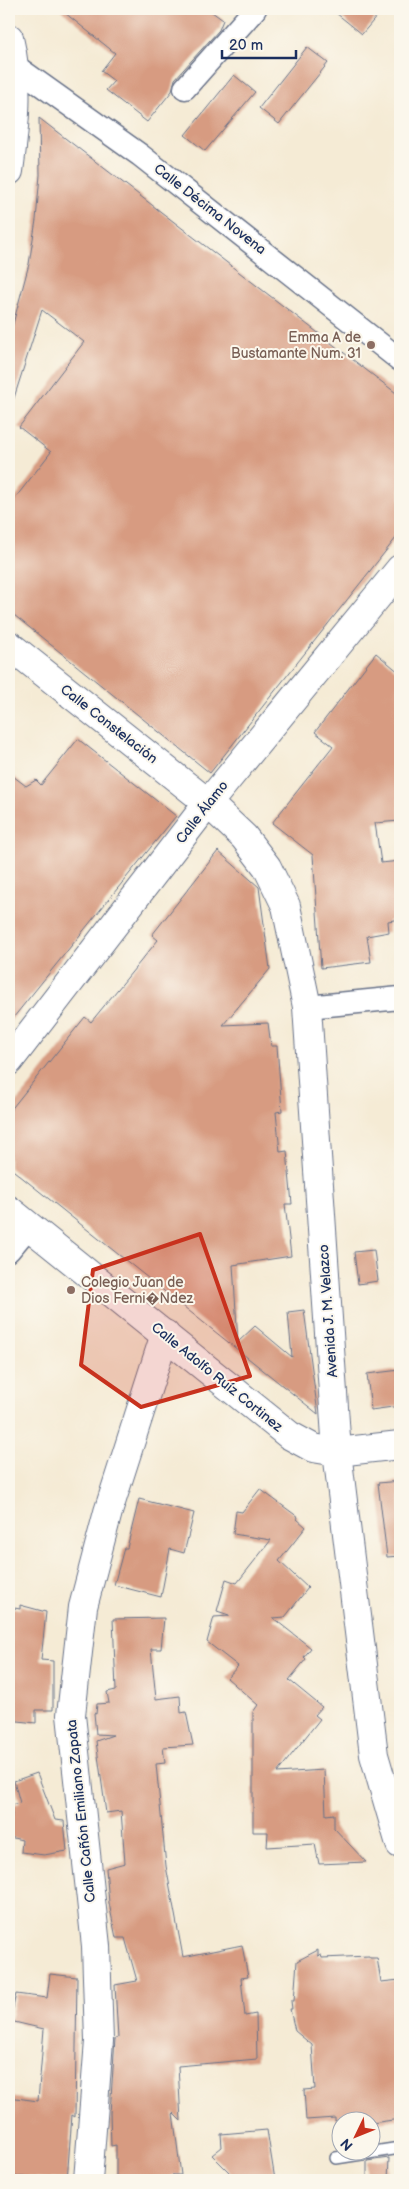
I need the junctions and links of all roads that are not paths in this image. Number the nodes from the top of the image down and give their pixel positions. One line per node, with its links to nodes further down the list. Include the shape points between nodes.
1 (255, 9): 4 (street)
2 (9, 38): 3 (street)
3 (15, 66): 5 (street, via 15,125); 6 (street, Calle Décima Novena, via 140,155)
4 (185, 88)
5 (9, 171)
6 (400, 360)
7 (400, 569): 9 (street, Calle Álamo)
8 (9, 645): 9 (street, Calle Constelación)
9 (208, 803): 11 (street, Avenida J. M. Velazco, via 268,867 286,906); 12 (street, Calle Álamo)
10 (400, 998): 11 (street)
11 (307, 1007): 17 (street, Avenida J. M. Velazco)
12 (9, 1061)
13 (19, 1218): 14 (street); 15 (street, Calle Adolfo Ruíz Cortinez)
14 (9, 1250)
15 (165, 1334): 17 (street, Calle Adolfo Ruíz Cortinez, via 289,1435 313,1448); 21 (street, Calle Cañón Emiliano Zapata, via 108,1512 83,1607 71,1715 96,1956 99,2041)
16 (400, 1446): 17 (street, Calle Adolfo Ruíz Cortinez)
17 (337, 1452): 18 (street, Avenida J. M. Velazco, via 374,1755)
18 (400, 1844)
19 (400, 2148): 20 (lane)
20 (382, 2151)
21 (88, 2180)

